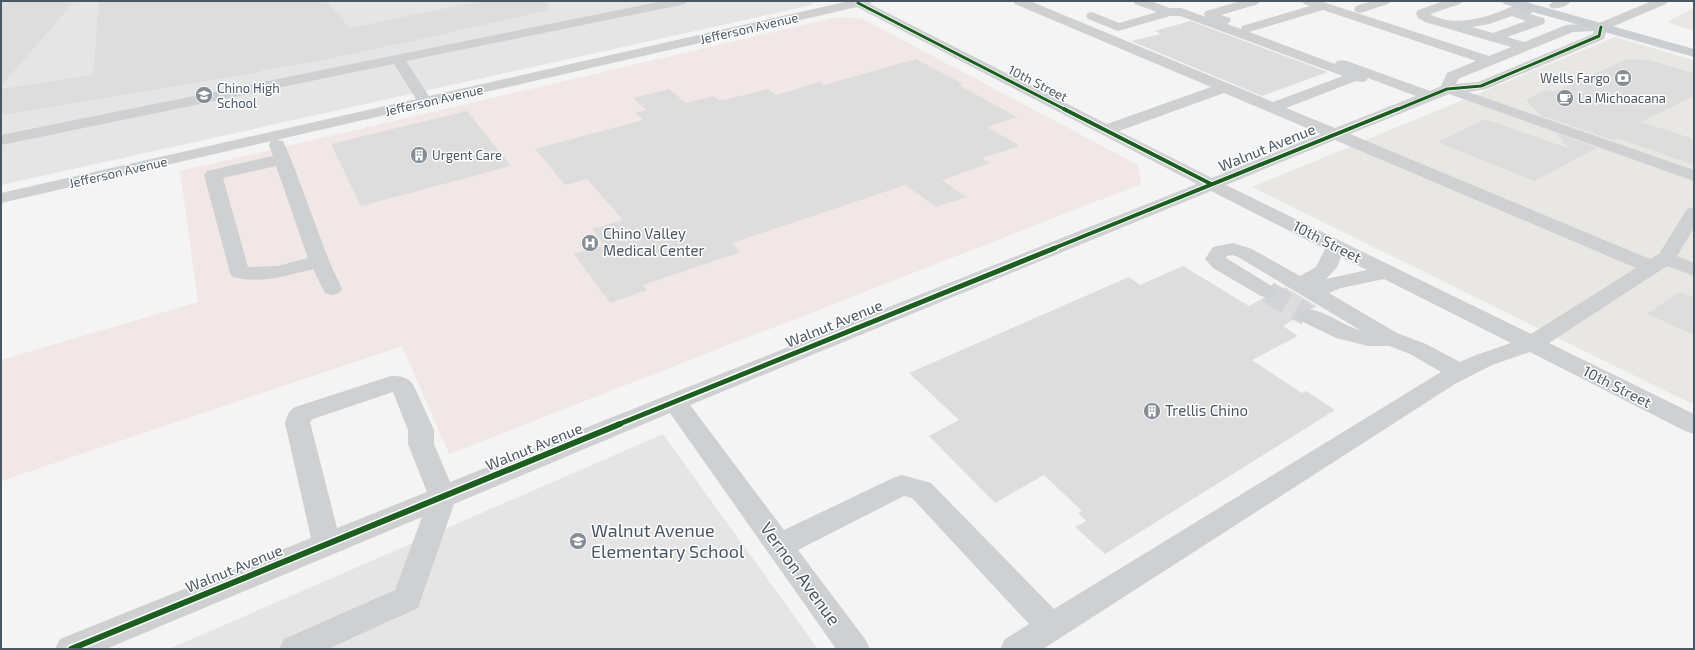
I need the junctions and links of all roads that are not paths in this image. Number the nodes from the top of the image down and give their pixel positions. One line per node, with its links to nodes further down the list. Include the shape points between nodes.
1 (681, 1): 27 (street)
2 (1019, 1): 29 (street)
3 (1139, 1): 16 (street)
4 (1254, 1): 21 (street, via 1210,14)
5 (1308, 1): 11 (street)
6 (1384, 1): 14 (street)
7 (1456, 1): 17 (street)
8 (1508, 1): 13 (main road)
9 (1662, 1): 18 (street, Walnut Avenue)
10 (860, 2): 32 (street, Jefferson Avenue); 34 (street, 10th Street)
11 (1329, 3): 14 (street); 21 (street); 26 (street)
12 (1560, 3): 13 (main road); 18 (main road)
13 (1535, 5): 19 (street); 20 (main road); 22 (street, via 1518,15 1538,21)
14 (1360, 9): 26 (street)
15 (1083, 12): 16 (street, via 1118,27)
16 (1169, 12): 28 (street, via 1181,12)
17 (1426, 12): 19 (street, via 1450,23); 22 (street, via 1422,15 1429,19)
18 (1615, 21): 20 (street, Walnut Avenue); 23 (main road)
19 (1474, 24): 22 (street, via 1478,29)
20 (1601, 27): 24 (street, Walnut Avenue, via 1571,28); 25 (main road); 30 (street, Walnut Avenue, via 1599,36 1481,86)
21 (1247, 29): 31 (street)
22 (1496, 37): 24 (street)
23 (1694, 42)
24 (1522, 46): 26 (street, Walnut Avenue)
25 (1694, 53)
26 (1494, 58): 30 (street, Walnut Avenue, via 1452,76)
27 (398, 59): 32 (street); 37 (street)
28 (1356, 76): 31 (street); 33 (street)
29 (1225, 87): 33 (street); 34 (street)
30 (1446, 89): 31 (street, Walnut Avenue); 39 (street)
31 (1425, 98): 35 (street, Walnut Avenue)
32 (425, 102): 36 (street, Jefferson Avenue)
33 (1274, 108): 35 (street)
34 (1106, 130): 40 (street, 10th Street)
35 (1336, 133): 40 (street, Walnut Avenue); 45 (street)
36 (274, 136): 38 (street); 41 (street, Jefferson Avenue)
37 (1, 140)
38 (283, 159): 44 (street); 44 (street, via 213,175 240,273 279,272)
39 (1694, 176)
40 (1211, 184): 43 (street, 10th Street); 55 (street, Walnut Avenue)
41 (1, 198)
42 (1694, 213): 45 (street)
43 (1336, 246): 47 (street, 10th Street); 48 (street, via 1327,268)
44 (319, 261): 49 (street)
45 (1658, 262): 46 (street); 53 (street)
46 (1694, 270)
47 (1387, 272): 48 (street); 53 (street, 10th Street)
48 (1307, 288): 50 (street, via 1245,253 1233,249 1220,251 1215,259 1220,264); 52 (street)
49 (332, 289)
50 (1268, 292)
51 (1307, 315): 52 (street, via 1344,333 1368,339)
52 (1389, 339): 54 (street, via 1418,349)
53 (1532, 344): 54 (street, via 1484,360); 56 (street, 10th Street)
54 (1459, 372): 60 (street)
55 (675, 402): 57 (street, Walnut Avenue); 59 (street, Vernon Avenue)
56 (1694, 425)
57 (443, 497): 58 (street, Walnut Avenue); 58 (street, via 421,444 421,430 402,386 391,384 304,413 298,418 297,423); 62 (street, via 407,599)
58 (326, 544): 61 (street, Walnut Avenue)
59 (779, 546): 60 (street, via 902,485 921,490); 63 (street, Vernon Avenue)
60 (1051, 627): 64 (street)
61 (71, 649)
62 (295, 649)
63 (854, 649)
64 (1016, 649)

